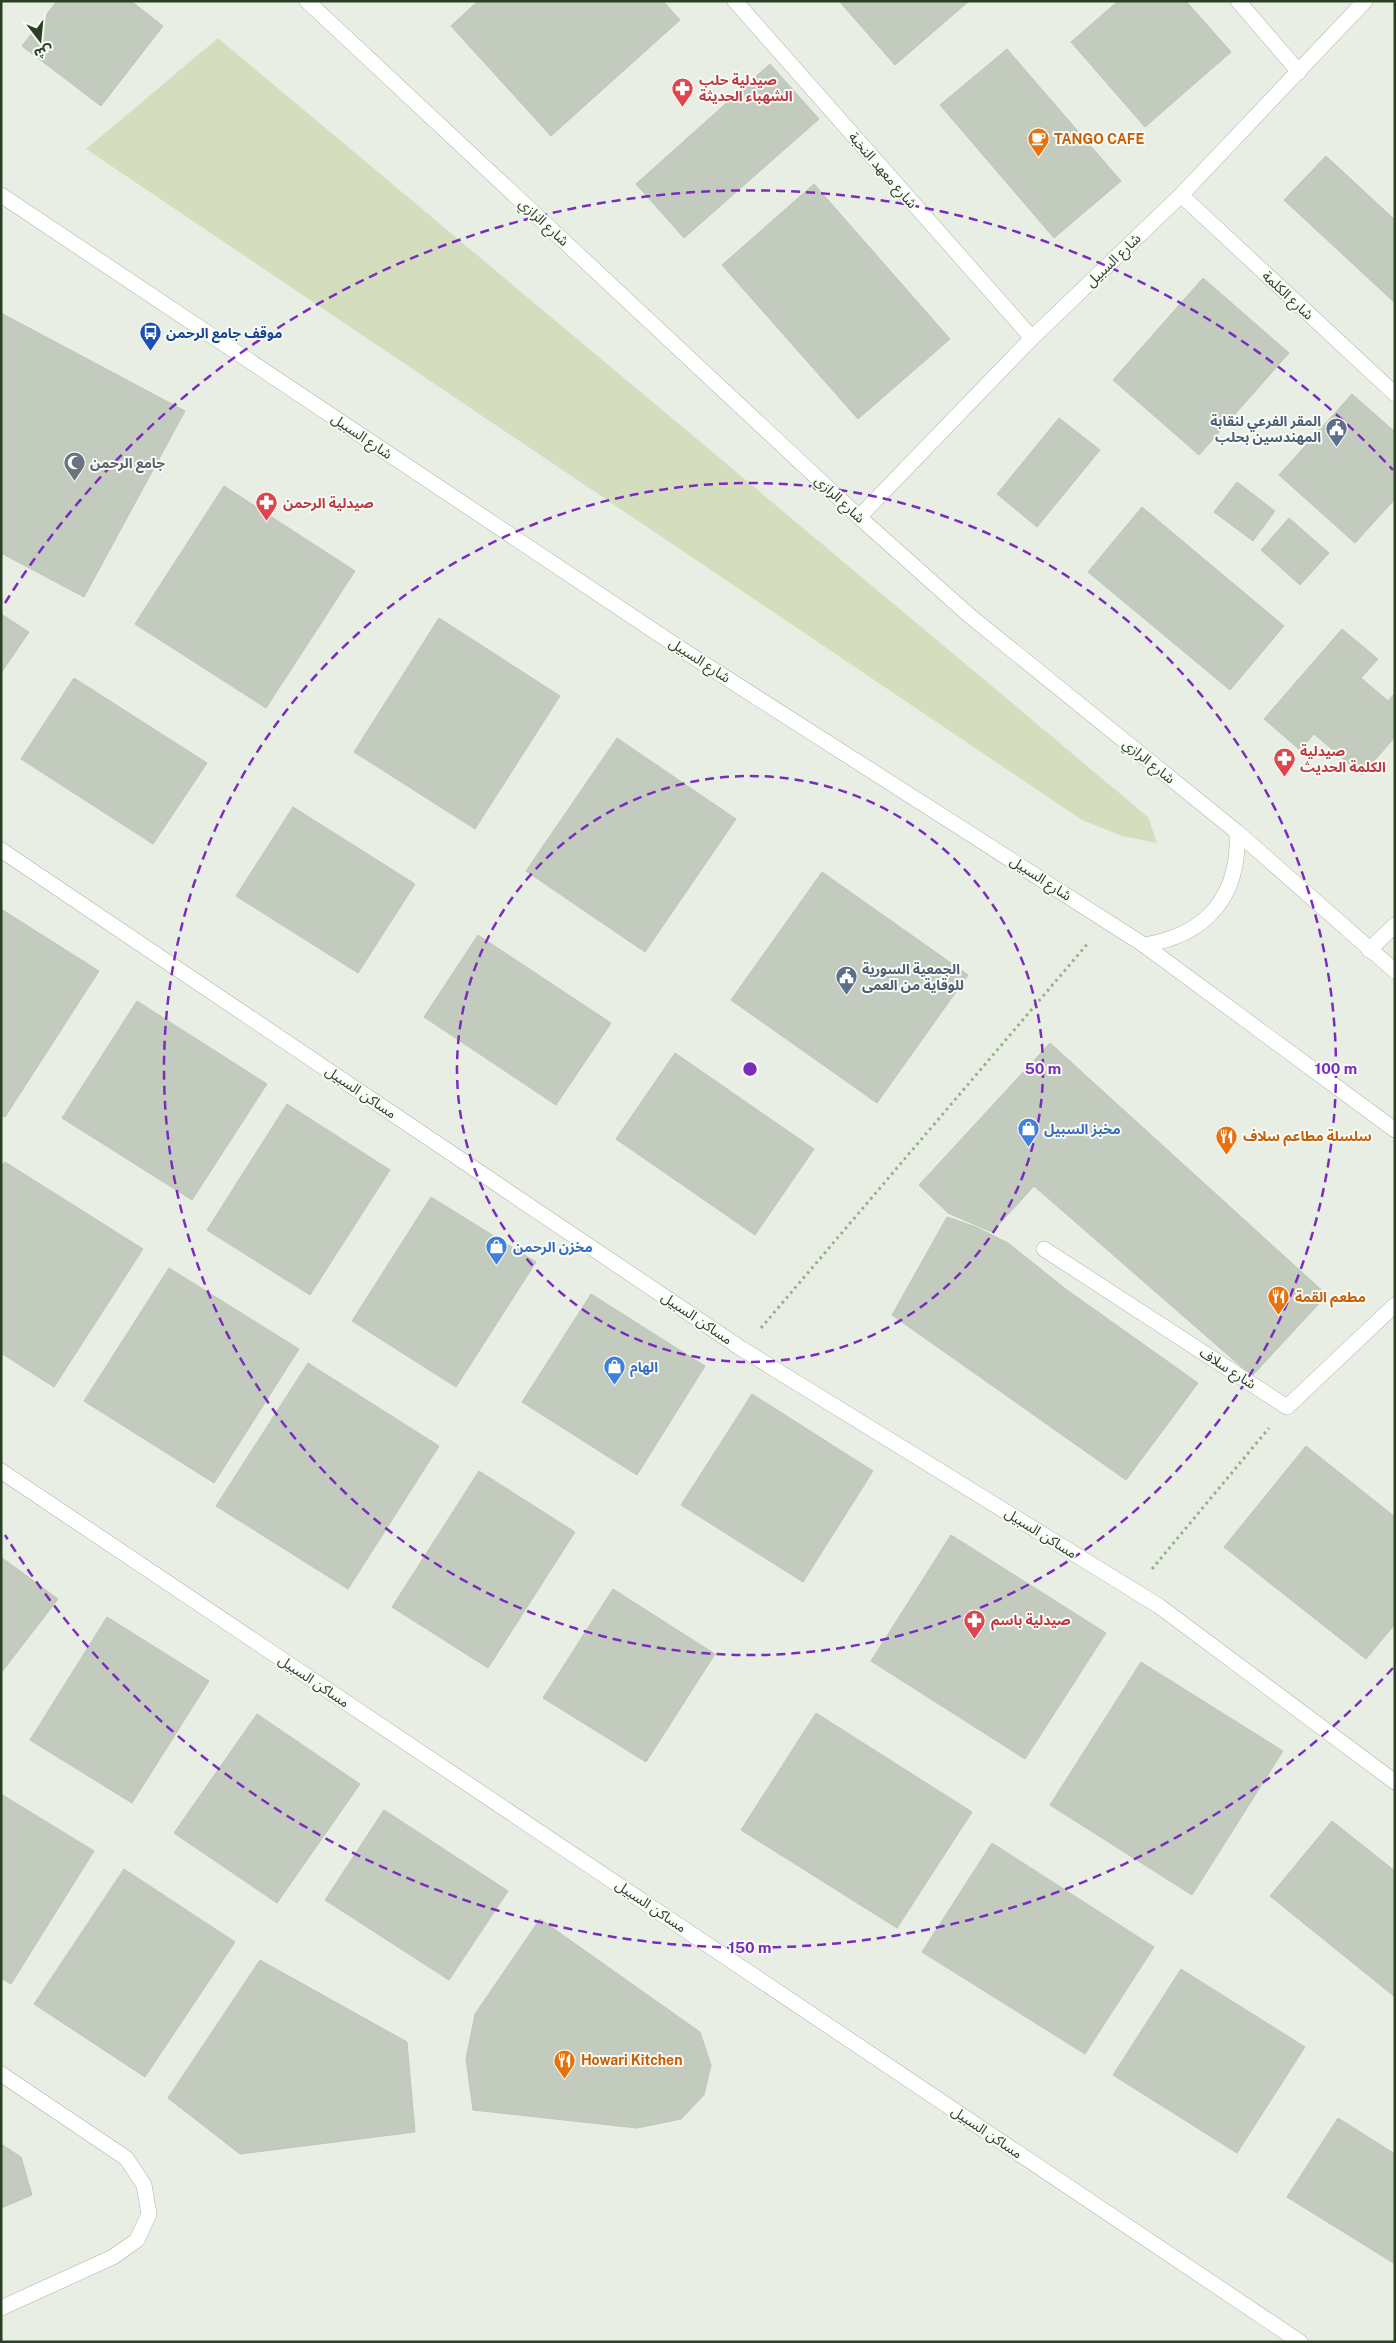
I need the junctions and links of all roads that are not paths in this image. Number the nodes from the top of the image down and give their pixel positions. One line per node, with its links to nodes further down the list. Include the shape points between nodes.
1 (308, 1): 10 (street, شارع الرازي)
2 (735, 1): 8 (street, شارع معهد النخبة)
3 (1238, 1): 5 (street)
4 (1365, 1): 5 (street, شارع السبيل)
5 (1299, 72): 7 (street, شارع السبيل)
6 (1, 195): 14 (street, شارع السبيل, via 682,649)
7 (1180, 195): 8 (street, شارع السبيل); 9 (street, شارع الكلمة)
8 (1032, 338): 10 (street, شارع السبيل)
9 (1395, 394)
10 (860, 517): 11 (street, شارع الرازي, via 970,616)
11 (1237, 832): 14 (street, via 1235,873 1216,909 1184,934 1165,942); 15 (street, شارع الرازي)
12 (1, 850): 21 (street, مساكن السبيل, via 742,1349 1159,1606)
13 (1395, 925): 15 (street)
14 (1144, 945): 17 (street, شارع السبيل)
15 (1369, 950): 16 (street, شارع الرازي)
16 (1395, 971)
17 (1395, 1130)
18 (1044, 1249): 19 (street, شارع سلاف, via 1287,1407)
19 (1395, 1305)
20 (1, 1471): 24 (street, مساكن السبيل)
21 (1395, 1782)
22 (1, 2074): 23 (street, via 126,2158 144,2185 149,2214 137,2240 113,2257)
23 (1, 2308)
24 (1300, 2342)

